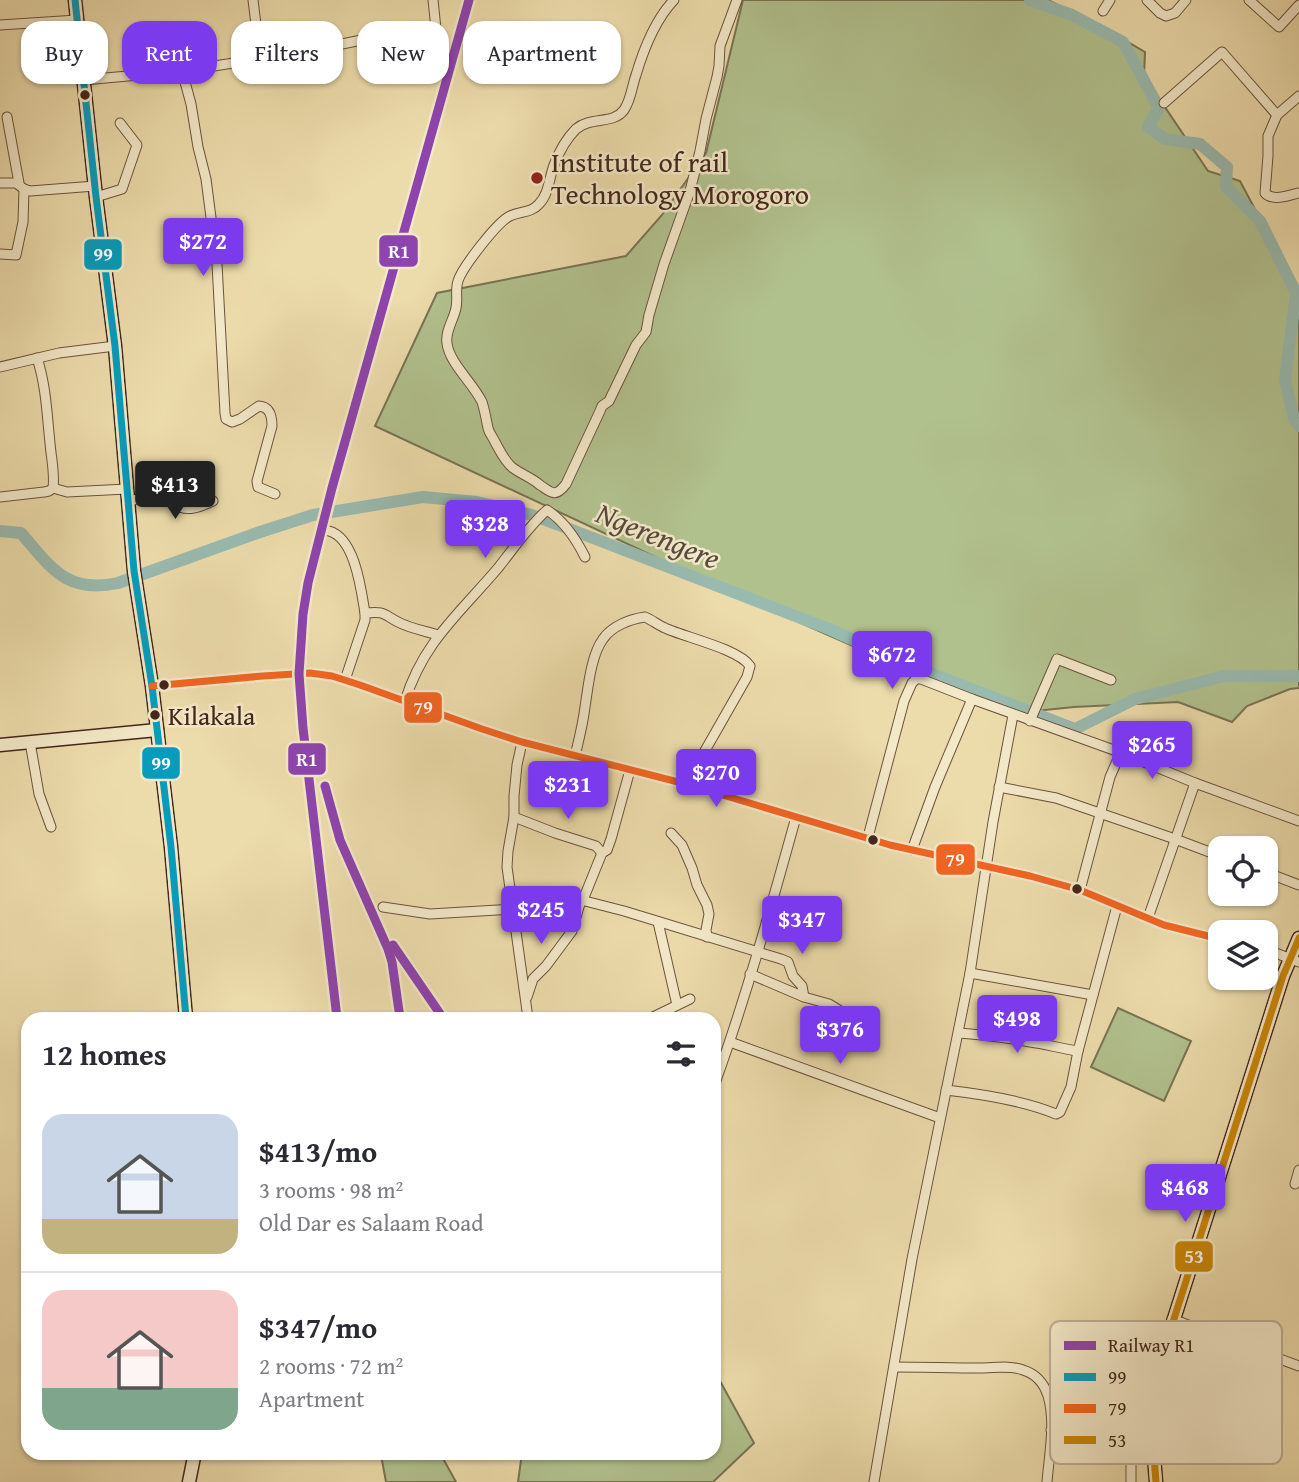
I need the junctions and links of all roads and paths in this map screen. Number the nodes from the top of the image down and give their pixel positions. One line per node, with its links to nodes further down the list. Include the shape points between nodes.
1 (75, 0): 12 (main road)
2 (253, 0): 13 (street)
3 (433, 0): 15 (street, via 436,29)
4 (674, 0): 32 (street, via 658,21 622,112 577,128 559,152 546,196 533,209 501,223 462,270 457,284 456,310 446,342 450,354 482,403 488,430 504,458 548,491)
5 (737, 0): 32 (street, via 720,46 690,191 646,332)
6 (1110, 0): 11 (street)
7 (1147, 0): 8 (street, via 1166,16)
8 (1186, 0)
9 (1249, 0): 10 (street, via 1279,27)
10 (1299, 5)
11 (1103, 11)
12 (77, 20): 14 (street)
13 (256, 21)
14 (0, 25)
15 (343, 44)
16 (84, 84): 25 (main road)
17 (186, 84): 33 (street, via 206,179 217,264 226,419 240,419 259,406 268,410 272,426 257,481 258,487)
18 (1299, 96): 20 (street)
19 (1164, 103): 20 (street, via 1222,52)
20 (1277, 115): 26 (street, via 1268,136 1265,193 1279,198)
21 (7, 117): 24 (street)
22 (120, 122): 25 (street, via 137,145 132,163 122,189)
23 (0, 183): 24 (street)
24 (21, 186): 25 (street, via 34,191); 27 (street, via 23,222 16,255)
25 (95, 192): 28 (main road)
26 (1299, 192)
27 (0, 254)
28 (115, 346): 29 (street); 34 (main road)
29 (37, 358): 30 (street); 31 (street)
30 (0, 367)
31 (52, 488): 34 (street); 35 (street)
32 (559, 492): 37 (street)
33 (275, 494)
34 (128, 495): 36 (street, via 157,497 183,508); 44 (main road, via 134,571)
35 (0, 497)
36 (213, 501)
37 (547, 510): 39 (street, via 572,533); 41 (street)
38 (329, 531): 40 (street, via 350,548)
39 (585, 557)
40 (365, 613): 41 (street, via 382,612); 42 (street)
41 (438, 635): 46 (street)
42 (345, 680): 44 (street, via 310,673); 46 (street)
43 (1111, 680): 48 (street, via 1057,659)
44 (152, 686): 49 (main road)
45 (972, 699): 47 (street); 65 (street, via 921,679 912,683); 67 (street)
46 (405, 701): 51 (street)
47 (1013, 715): 48 (street); 58 (street)
48 (1030, 720): 53 (street)
49 (157, 730): 50 (main road); 95 (main road)
50 (30, 742): 52 (main road); 63 (street, via 39,794)
51 (522, 742): 54 (street); 60 (street)
52 (0, 745)
53 (1122, 753): 56 (street); 59 (street)
54 (575, 755): 55 (street); 57 (street, via 600,642 617,626 645,617 745,659 750,666)
55 (630, 770): 57 (street); 69 (street, via 612,836)
56 (1195, 783): 62 (street); 66 (street)
57 (686, 784): 61 (street)
58 (999, 787): 59 (street, via 1056,798); 70 (street)
59 (1100, 813): 66 (street); 73 (street)
60 (514, 817): 69 (street, via 596,846); 77 (street, via 507,867)
61 (796, 817): 65 (street); 84 (street)
62 (1299, 821)
63 (51, 827)
64 (671, 833): 81 (street, via 682,845 706,905)
65 (868, 838): 67 (street)
66 (1175, 839): 68 (street); 78 (street)
67 (912, 850): 70 (street)
68 (1208, 851)
69 (602, 853): 74 (street)
70 (987, 866): 73 (street); 87 (street)
71 (1278, 877): 72 (street)
72 (1299, 885)
73 (1080, 890): 75 (street)
74 (581, 900): 77 (street); 79 (street); 92 (street, via 573,929 533,979)
75 (1117, 906): 78 (street); 90 (street)
76 (383, 907): 77 (street, via 430,914)
77 (513, 909): 92 (street)
78 (1148, 918): 80 (street)
79 (658, 922): 81 (street); 94 (street)
80 (1208, 936)
81 (707, 937): 84 (street)
82 (1297, 941): 83 (street); 85 (main road)
83 (1278, 949)
84 (758, 951): 88 (street); 91 (street, via 788,962)
85 (1294, 960): 89 (main road)
86 (1278, 961): 89 (street)
87 (970, 973): 90 (street); 99 (street)
88 (750, 974): 91 (street); 100 (street)
89 (1283, 976): 107 (main road)
90 (1093, 995): 101 (street)
91 (804, 997): 98 (street, via 829,1004)
92 (526, 998): 96 (street)
93 (690, 999): 94 (street)
94 (677, 1005): 97 (street)
95 (185, 1012)
96 (527, 1012)
97 (663, 1012)
98 (857, 1021)
99 (959, 1033): 101 (street); 103 (street)
100 (730, 1042): 102 (street); 104 (street)
101 (1078, 1051): 103 (street, via 1071,1087 1059,1114 990,1095)
102 (721, 1067)
103 (946, 1090): 104 (street)
104 (940, 1118): 111 (street)
105 (1299, 1170): 106 (street)
106 (1295, 1184)
107 (1172, 1319): 108 (street)
108 (1177, 1321)
109 (1282, 1360): 110 (street)
110 (1299, 1366)
111 (894, 1367): 112 (street, via 1020,1368 1039,1379); 120 (street)
112 (1047, 1393): 113 (street); 114 (street)
113 (1050, 1394)
114 (1050, 1412)
115 (1050, 1443): 121 (street)
116 (193, 1460): 119 (main road)
117 (1131, 1464): 122 (street)
118 (1154, 1464): 123 (main road)
119 (189, 1482)
120 (874, 1482)
121 (1047, 1482)
122 (1131, 1482)
123 (1156, 1482)

